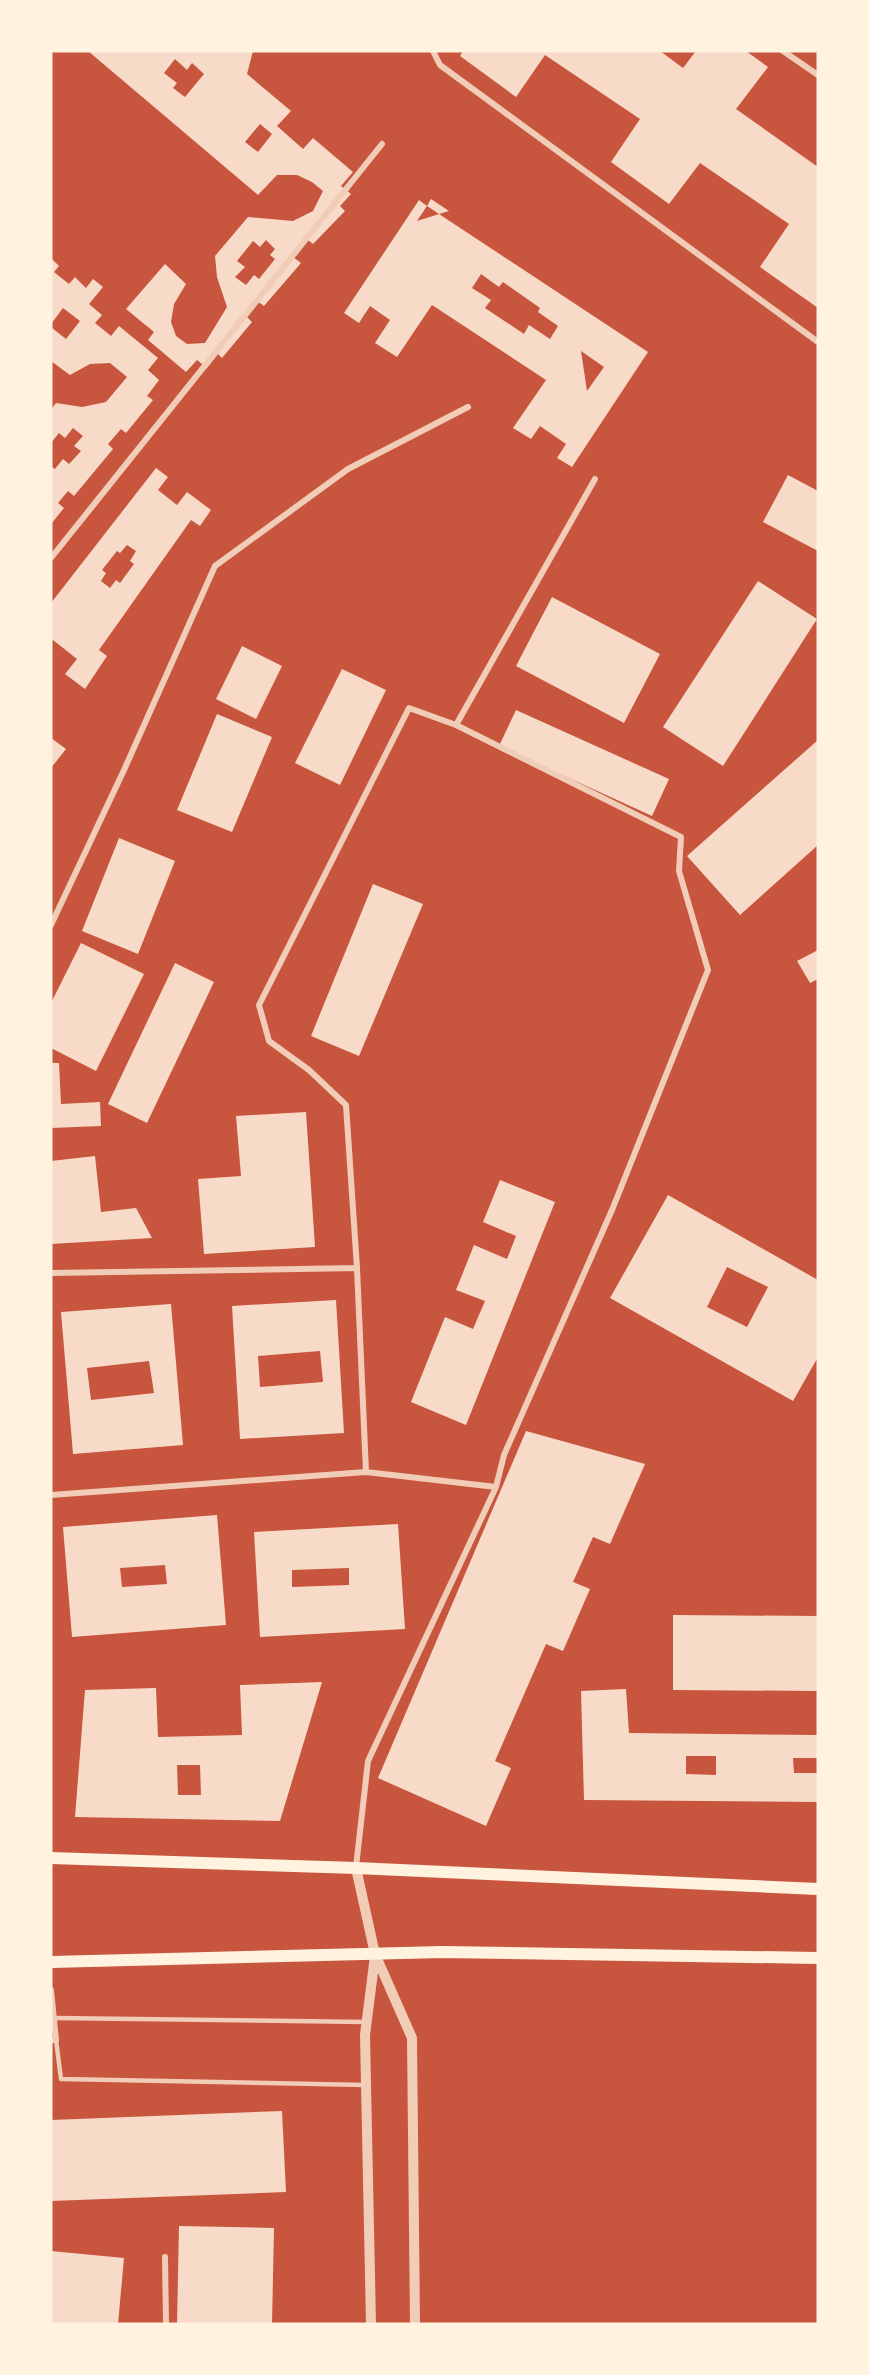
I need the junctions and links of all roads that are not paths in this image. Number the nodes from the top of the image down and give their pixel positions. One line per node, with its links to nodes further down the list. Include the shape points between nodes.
1 (434, 51): 5 (street, via 440,65)
2 (783, 51): 3 (street)
3 (818, 75)
4 (382, 144): 8 (street)
5 (818, 342)
6 (468, 407): 10 (street, via 348,469 215,566)
7 (595, 479): 9 (street)
8 (51, 558)
9 (456, 725): 11 (street, via 409,708 259,1005 269,1041 309,1070 346,1105); 14 (street, via 681,837 679,871 708,970 612,1210 504,1455)
10 (51, 925)
11 (357, 1268): 12 (street); 13 (street)
12 (51, 1273)
13 (366, 1472): 14 (street); 15 (street)
14 (496, 1486): 17 (street, via 369,1761)
15 (51, 1495)
16 (51, 1858): 17 (main road)
17 (356, 1868): 18 (main road); 19 (street)
18 (818, 1889)
19 (375, 1954): 20 (main road); 21 (main road); 24 (street); 30 (street, via 412,2038)
20 (818, 1958)
21 (51, 1962)
22 (51, 1990): 23 (street)
23 (54, 2018): 24 (lane); 25 (street)
24 (366, 2022): 26 (street)
25 (54, 2040): 26 (lane, via 61,2079)
26 (366, 2085): 29 (street)
27 (165, 2257): 28 (street)
28 (166, 2324)
29 (371, 2324)
30 (415, 2324)

